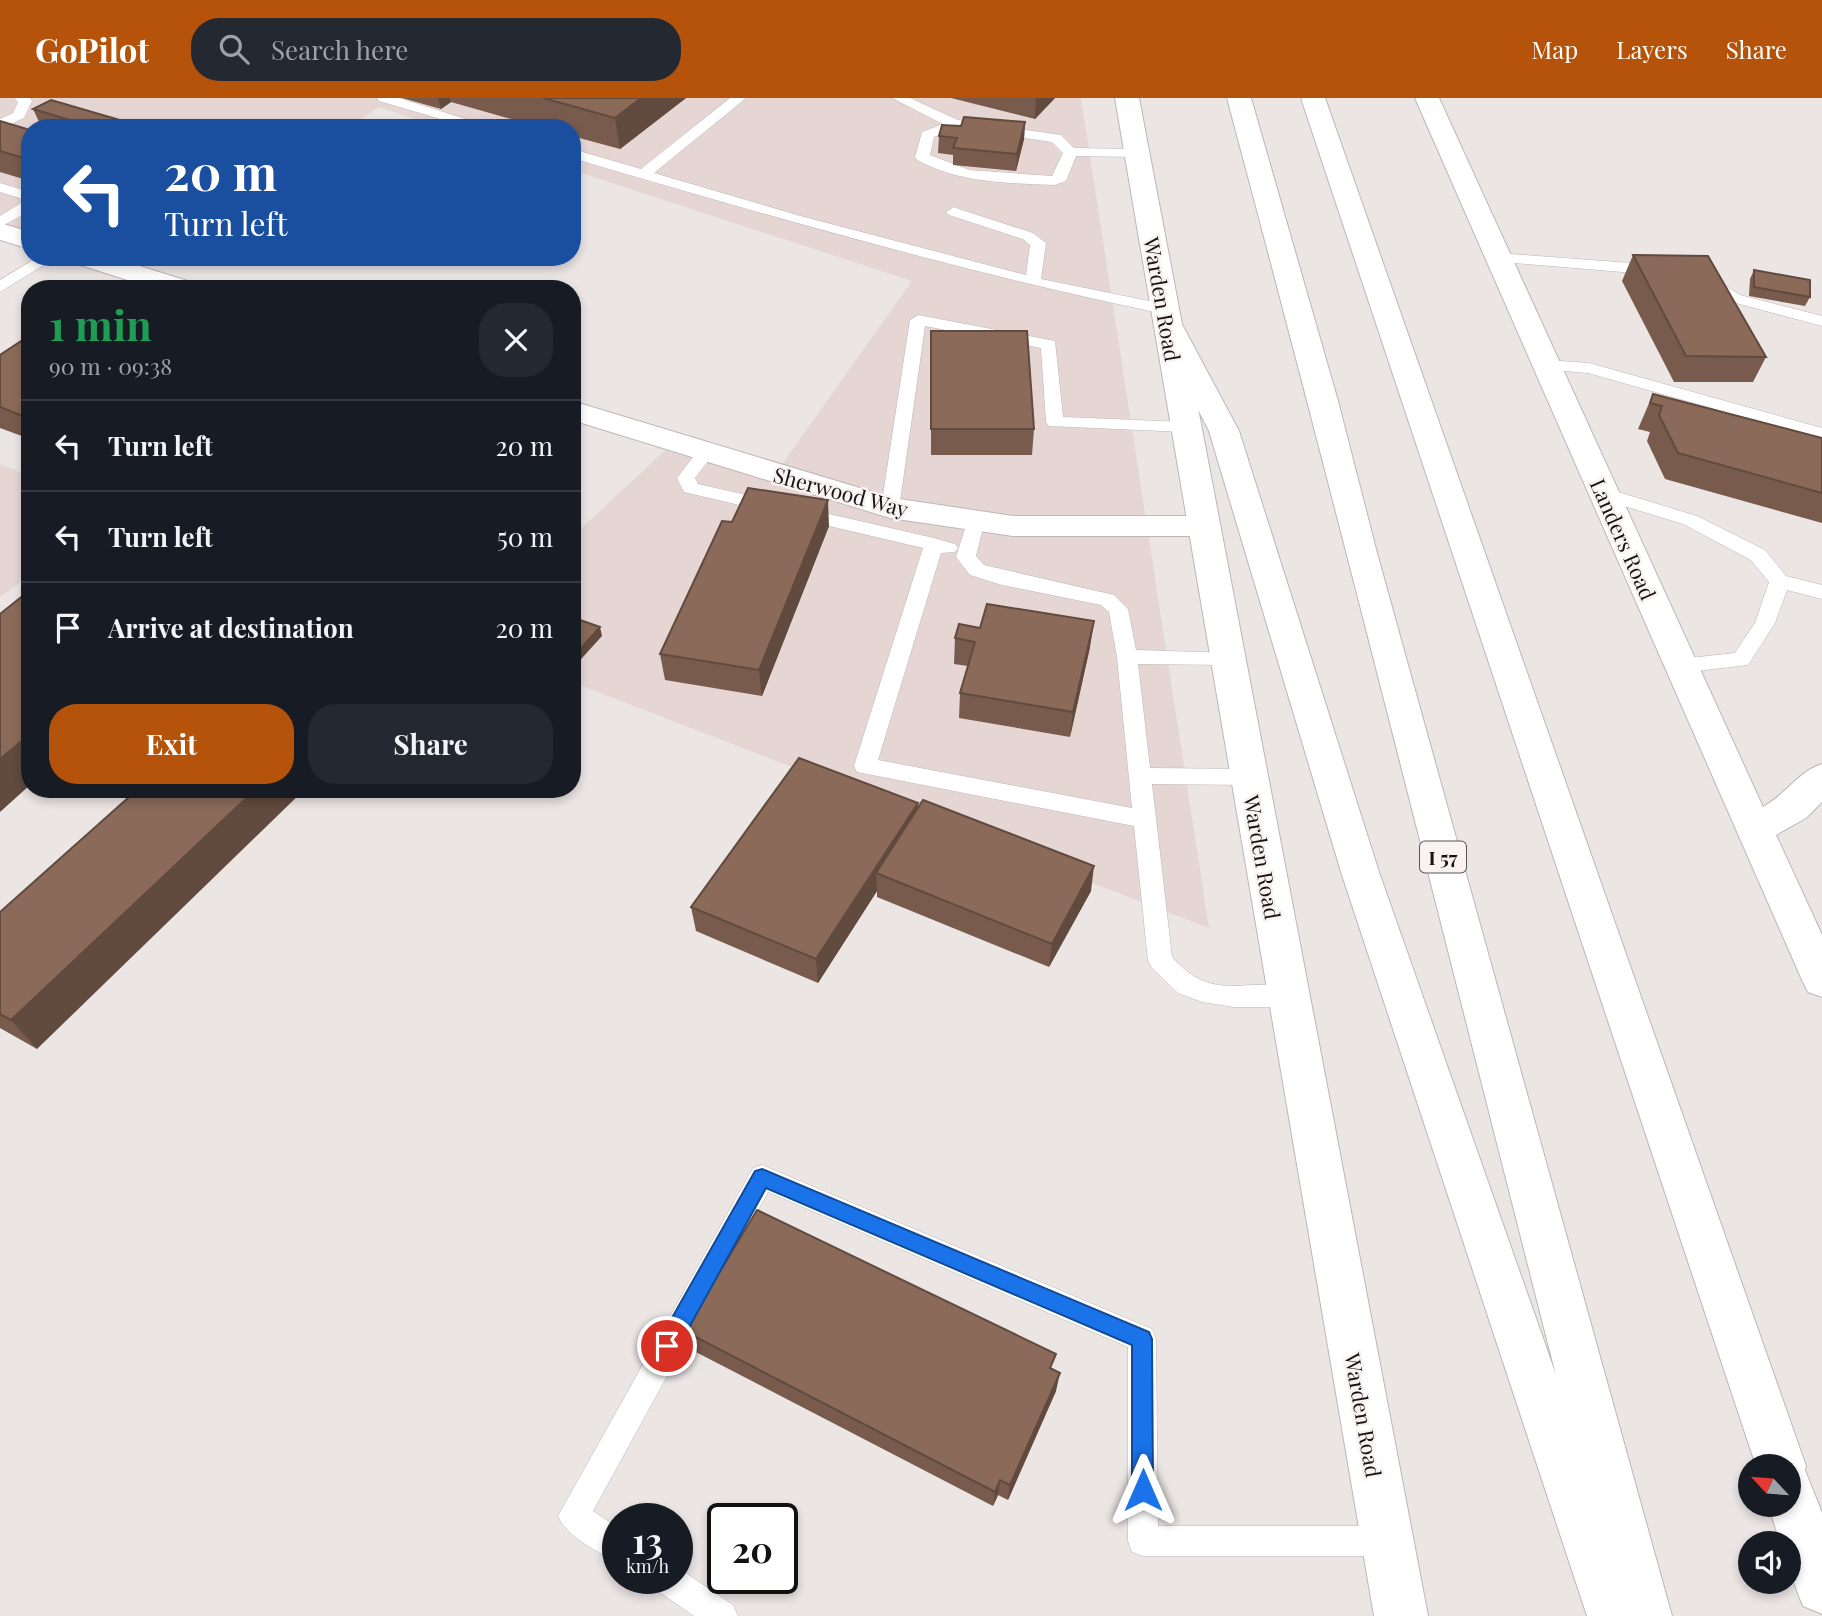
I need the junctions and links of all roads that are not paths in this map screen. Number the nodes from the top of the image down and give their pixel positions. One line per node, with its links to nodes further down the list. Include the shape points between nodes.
1 (21, 98): 11 (lane, via 26,101 19,115)
2 (384, 98): 9 (lane)
3 (739, 98): 16 (lane)
4 (899, 98): 10 (lane)
5 (1127, 98): 14 (main road, Warden Road)
6 (1238, 98): 66 (main road, I 57, via 1323,401)
7 (1313, 98): 57 (main road)
8 (1427, 98): 24 (main road, Landers Road)
9 (456, 119)
10 (955, 124): 13 (lane, via 1056,138); 13 (lane, via 927,135 922,157 961,173 1054,181 1061,178)
11 (0, 126): 12 (lane)
12 (20, 133)
13 (1070, 152): 14 (lane)
14 (1136, 153): 32 (main road, Warden Road)
15 (581, 156): 16 (lane)
16 (643, 174): 30 (lane)
17 (0, 187): 18 (lane)
18 (21, 194)
19 (21, 209): 21 (lane)
20 (954, 212): 30 (lane, via 1038,243)
21 (0, 222)
22 (0, 231): 23 (main road)
23 (21, 238)
24 (1497, 258): 27 (lane); 34 (main road, Landers Road)
25 (34, 266): 31 (lane)
26 (111, 266): 29 (main road)
27 (1672, 272)
28 (1693, 276): 33 (lane, via 1711,281 1734,299)
29 (156, 280)
30 (1033, 282): 32 (lane)
31 (0, 287)
32 (1166, 315): 36 (main road, Warden Road); 65 (main road, via 1224,431 1360,872)
33 (1822, 321)
34 (1546, 365): 37 (lane, via 1589,368); 39 (main road, Landers Road)
35 (581, 413): 38 (main road, Sherwood Way)
36 (1185, 427): 40 (lane, via 1055,422 1049,345 918,320); 42 (main road, Warden Road)
37 (1822, 434)
38 (706, 452): 40 (main road, Sherwood Way); 43 (lane, via 686,478 690,488)
39 (1605, 494): 45 (lane, via 1690,520 1758,555); 49 (main road, Landers Road)
40 (890, 508): 41 (main road, Sherwood Way)
41 (976, 520): 42 (main road, Sherwood Way, via 1013,526); 44 (lane)
42 (1202, 526): 48 (main road, Warden Road)
43 (934, 544): 44 (lane); 53 (lane, via 865,766)
44 (967, 552): 47 (lane, via 977,570 1107,600 1118,609)
45 (1779, 581): 46 (lane); 49 (lane, via 1774,607 1741,660)
46 (1822, 592)
47 (1127, 657): 48 (lane); 50 (lane)
48 (1227, 658): 51 (main road, Warden Road)
49 (1680, 666): 54 (main road, Landers Road)
50 (1140, 776): 51 (lane); 53 (lane)
51 (1248, 777): 56 (main road, Warden Road)
52 (1822, 778): 54 (main road, via 1793,808)
53 (1144, 819): 56 (lane, via 1160,961 1172,977 1201,994)
54 (1756, 828): 55 (main road, Landers Road)
55 (1822, 980)
56 (1288, 997): 60 (main road, Warden Road)
57 (1777, 1454)
58 (1798, 1517): 61 (main road)
59 (602, 1535): 60 (lane, via 573,1516 762,1177 1142,1339 1143,1541)
60 (1387, 1541): 64 (main road, Warden Road)
61 (1822, 1587)
62 (690, 1594): 63 (lane)
63 (722, 1616)
64 (1401, 1616)
65 (1614, 1616)
66 (1645, 1616)

